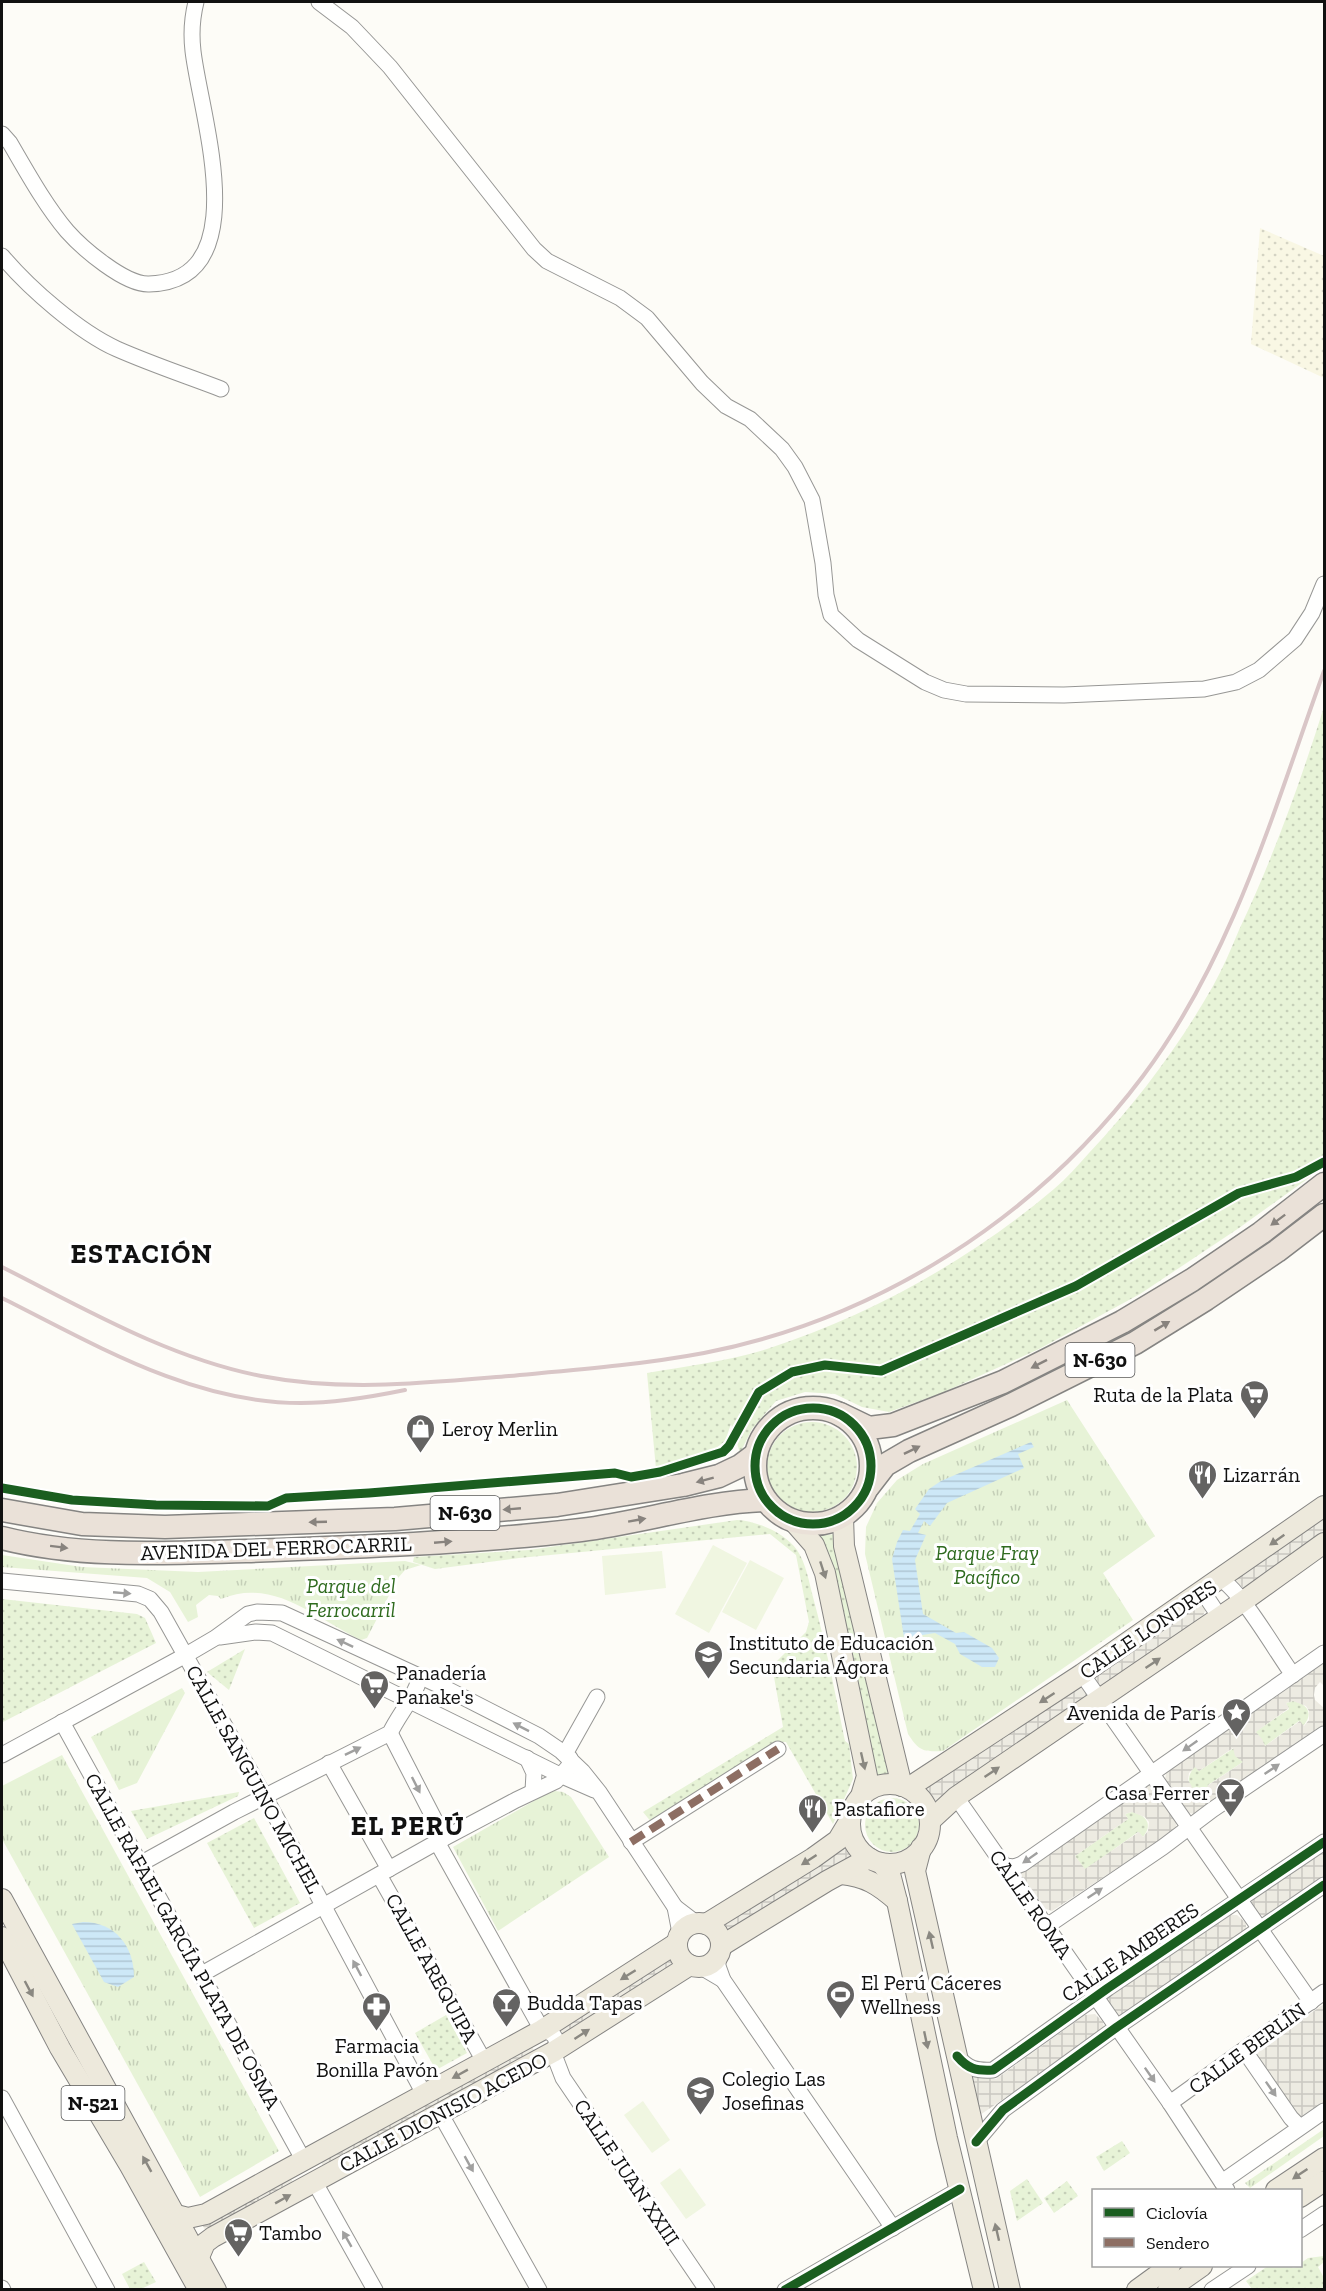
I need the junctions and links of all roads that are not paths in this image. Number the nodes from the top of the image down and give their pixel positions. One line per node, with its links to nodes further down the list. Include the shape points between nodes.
1 (196, 2): 5 (street, via 193,51 209,131 214,207 207,246 199,262 182,278 142,285 113,272 67,231)
2 (319, 2): 8 (street, via 352,27 390,67 534,249 547,261 620,298 646,318 718,399 750,419 782,449 812,500 831,615 858,640 925,682 966,694 1064,695 1204,689 1236,682 1259,670 1295,639)
3 (2, 134): 5 (street)
4 (2, 151): 5 (street)
5 (19, 158)
6 (2, 256): 7 (street, via 78,325 115,348)
7 (221, 389)
8 (1324, 584)
9 (1324, 1184): 11 (highway, N-630, one-way to 11, via 1192,1280 1122,1322 1002,1382 893,1425 869,1428)
10 (1324, 1215): 13 (highway, N-630, one-way to 10, via 885,1465 909,1451 1011,1405 1145,1336 1233,1281)
11 (840, 1414): 12 (highway, N-630, via 822,1408 794,1411 764,1434); 13 (highway, via 855,1424 870,1449)
12 (756, 1454): 14 (highway, N-630, via 756,1481); 16 (highway, AVENIDA DEL FERROCARRIL / N-630, one-way to 16, via 719,1476 683,1485 557,1505 395,1519 143,1527 82,1524)
13 (868, 1487): 17 (highway, N-630, via 860,1502)
14 (765, 1500): 18 (highway); 19 (highway, AVENIDA DEL FERROCARRIL / N-630, one-way to 14, via 122,1552 395,1546 583,1529)
15 (1324, 1506): 21 (main road, CALLE LONDRES, one-way to 21)
16 (2, 1510)
17 (843, 1517): 18 (highway, via 820,1525); 40 (main road, via 844,1546)
18 (793, 1521): 52 (main road, one-way to 52, via 814,1545 825,1573 867,1776)
19 (2, 1538)
20 (1324, 1543): 24 (main road, CALLE LONDRES)
21 (1221, 1579): 23 (main road, CALLE LONDRES); 24 (street)
22 (2, 1581): 30 (street, CALLE SANGUINO MICHEL, one-way to 30, via 138,1594 150,1599 161,1612)
23 (1203, 1592): 26 (street); 31 (main road, CALLE LONDRES)
24 (1242, 1602): 26 (main road, CALLE LONDRES); 33 (street)
25 (282, 1613): 27 (street, via 274,1620); 28 (street, via 248,1614); 32 (street, one-way to 25)
26 (1222, 1616): 36 (main road, CALLE LONDRES, one-way to 26)
27 (272, 1633): 28 (street); 35 (street)
28 (215, 1638): 30 (street)
29 (1324, 1653): 33 (street)
30 (186, 1655): 37 (street); 53 (street, CALLE SANGUINO MICHEL)
31 (1082, 1674): 36 (street); 46 (main road, CALLE LONDRES, one-way to 46)
32 (414, 1675): 35 (street, via 402,1678); 43 (street, one-way to 32, via 539,1736)
33 (1293, 1675): 48 (street, one-way to 48)
34 (597, 1697): 43 (street)
35 (403, 1699): 38 (street); 44 (street)
36 (1099, 1699): 48 (street); 54 (main road, CALLE LONDRES, one-way to 36)
37 (62, 1722): 42 (street); 63 (street, CALLE RAFAEL GARCÍA PLATA DE OSMA)
38 (390, 1733): 45 (street, one-way to 38); 58 (street, CALLE JUAN XXIII, one-way to 58)
39 (1324, 1734): 57 (street, one-way to 39)
40 (889, 1737): 46 (main road, via 906,1762); 49 (main road)
41 (778, 1749): 59 (street)
42 (2, 1755)
43 (565, 1755): 47 (street); 51 (street)
44 (527, 1758): 47 (street); 50 (street, via 534,1773)
45 (329, 1762): 53 (street); 65 (street, CALLE AREQUIPA)
46 (935, 1772): 49 (main road, CALLE LONDRES)
47 (556, 1773): 50 (street); 51 (street)
48 (1150, 1773): 57 (street); 64 (street, one-way to 64, via 1022,1864)
49 (905, 1787): 52 (main road, via 880,1785); 56 (main road, via 921,1798)
50 (533, 1791): 58 (street)
51 (599, 1792): 59 (street)
52 (861, 1796): 55 (main road)
53 (265, 1797): 63 (street); 71 (street, CALLE SANGUINO MICHEL)
54 (956, 1797): 56 (main road, CALLE LONDRES); 64 (street, CALLE ROMA)
55 (850, 1820): 62 (main road, via 854,1842); 74 (main road, CALLE DIONISIO ACEDO, one-way to 74, via 838,1840 813,1858)
56 (930, 1821): 61 (main road)
57 (1189, 1828): 69 (street); 72 (street, one-way to 57)
58 (441, 1840): 65 (street); 84 (street, CALLE JUAN XXIII)
59 (632, 1842): 74 (street)
60 (1324, 1842): 69 (street, CALLE AMBERES)
61 (921, 1848): 62 (main road, via 903,1861); 87 (main road, one-way to 61, via 915,1871)
62 (875, 1860): 66 (main road); 70 (main road, via 890,1874)
63 (141, 1864): 78 (street, CALLE RAFAEL GARCÍA PLATA DE OSMA)
64 (1005, 1866): 72 (street, CALLE ROMA)
65 (384, 1872): 71 (street); 88 (street, CALLE AREQUIPA)
66 (841, 1874): 70 (main road, via 873,1882); 76 (main road)
67 (1324, 1885): 73 (street)
68 (2, 1899): 107 (main road, N-521, one-way to 68)
69 (1240, 1899): 73 (street); 81 (street, CALLE AMBERES)
70 (897, 1901): 102 (main road, one-way to 102)
71 (323, 1905): 78 (street); 89 (street, CALLE SANGUINO MICHEL, one-way to 71)
72 (1047, 1926): 81 (street, CALLE ROMA)
73 (1260, 1929): 82 (street); 83 (street)
74 (690, 1931): 76 (main road, via 717,1932); 77 (main road, via 680,1956); 84 (main road, CALLE DIONISIO ACEDO, one-way to 84)
75 (2, 1937): 98 (main road, N-521, one-way to 98, via 60,2048)
76 (720, 1951): 77 (main road, via 714,1962); 79 (street, via 718,1966)
77 (695, 1966): 79 (street); 86 (main road, CALLE DIONISIO ACEDO, one-way to 77)
78 (202, 1974): 97 (street, CALLE RAFAEL GARCÍA PLATA DE OSMA)
79 (723, 1980): 108 (street)
80 (1324, 1992): 82 (street, CALLE BERLÍN)
81 (1095, 1997): 83 (street, CALLE ROMA); 87 (street, CALLE AMBERES, via 993,2070 976,2071)
82 (1311, 2002): 85 (street, CALLE BERLÍN)
83 (1117, 2027): 91 (street, CALLE ROMA, one-way to 91); 95 (street, via 1003,2110)
84 (542, 2030): 86 (street, CALLE JUAN XXIII, via 539,2042 542,2048); 88 (main road, CALLE DIONISIO ACEDO)
85 (1244, 2050): 91 (street, CALLE BERLÍN); 94 (street, one-way to 94)
86 (553, 2052): 93 (main road, CALLE DIONISIO ACEDO); 121 (street, CALLE JUAN XXIII, via 562,2078)
87 (957, 2056): 95 (main road)
88 (484, 2061): 89 (main road, CALLE DIONISIO ACEDO, one-way to 89)
89 (424, 2094): 97 (main road, CALLE DIONISIO ACEDO)
90 (2, 2098): 116 (street)
91 (1170, 2103): 101 (street, CALLE ROMA)
92 (1324, 2111): 94 (street)
93 (441, 2113): 100 (main road, CALLE DIONISIO ACEDO); 120 (street, one-way to 120)
94 (1300, 2127): 101 (street)
95 (976, 2142): 124 (main road, one-way to 95)
96 (1324, 2158): 103 (main road, one-way to 103)
97 (303, 2161): 100 (street, CALLE RAFAEL GARCÍA PLATA DE OSMA, via 319,2171); 105 (main road, CALLE DIONISIO ACEDO)
98 (130, 2166): 110 (main road, via 171,2229); 112 (main road, N-521)
99 (1324, 2181): 104 (main road)
100 (313, 2182): 111 (main road, CALLE DIONISIO ACEDO, one-way to 100); 119 (street, one-way to 100)
101 (1225, 2186)
102 (960, 2189): 108 (street); 123 (main road)
103 (1278, 2189)
104 (1302, 2197)
105 (206, 2214): 107 (main road, CALLE DIONISIO ACEDO, via 188,2218); 110 (main road, via 191,2225)
106 (1324, 2214): 109 (street)
107 (176, 2215): 110 (main road, N-521)
108 (893, 2228): 122 (street)
109 (1302, 2229)
110 (187, 2235): 111 (main road); 112 (main road, via 184,2242)
111 (213, 2237): 112 (main road, CALLE DIONISIO ACEDO)
112 (193, 2263): 117 (main road, N-521); 118 (main road, N-521)
113 (1167, 2267): 125 (main road)
114 (1199, 2267): 126 (main road)
115 (1245, 2267): 127 (street)
116 (106, 2289)
117 (199, 2289)
118 (216, 2289)
119 (375, 2289)
120 (539, 2289)
121 (707, 2289)
122 (785, 2289)
123 (984, 2289)
124 (1010, 2289)
125 (1137, 2289)
126 (1168, 2289)
127 (1212, 2289)

